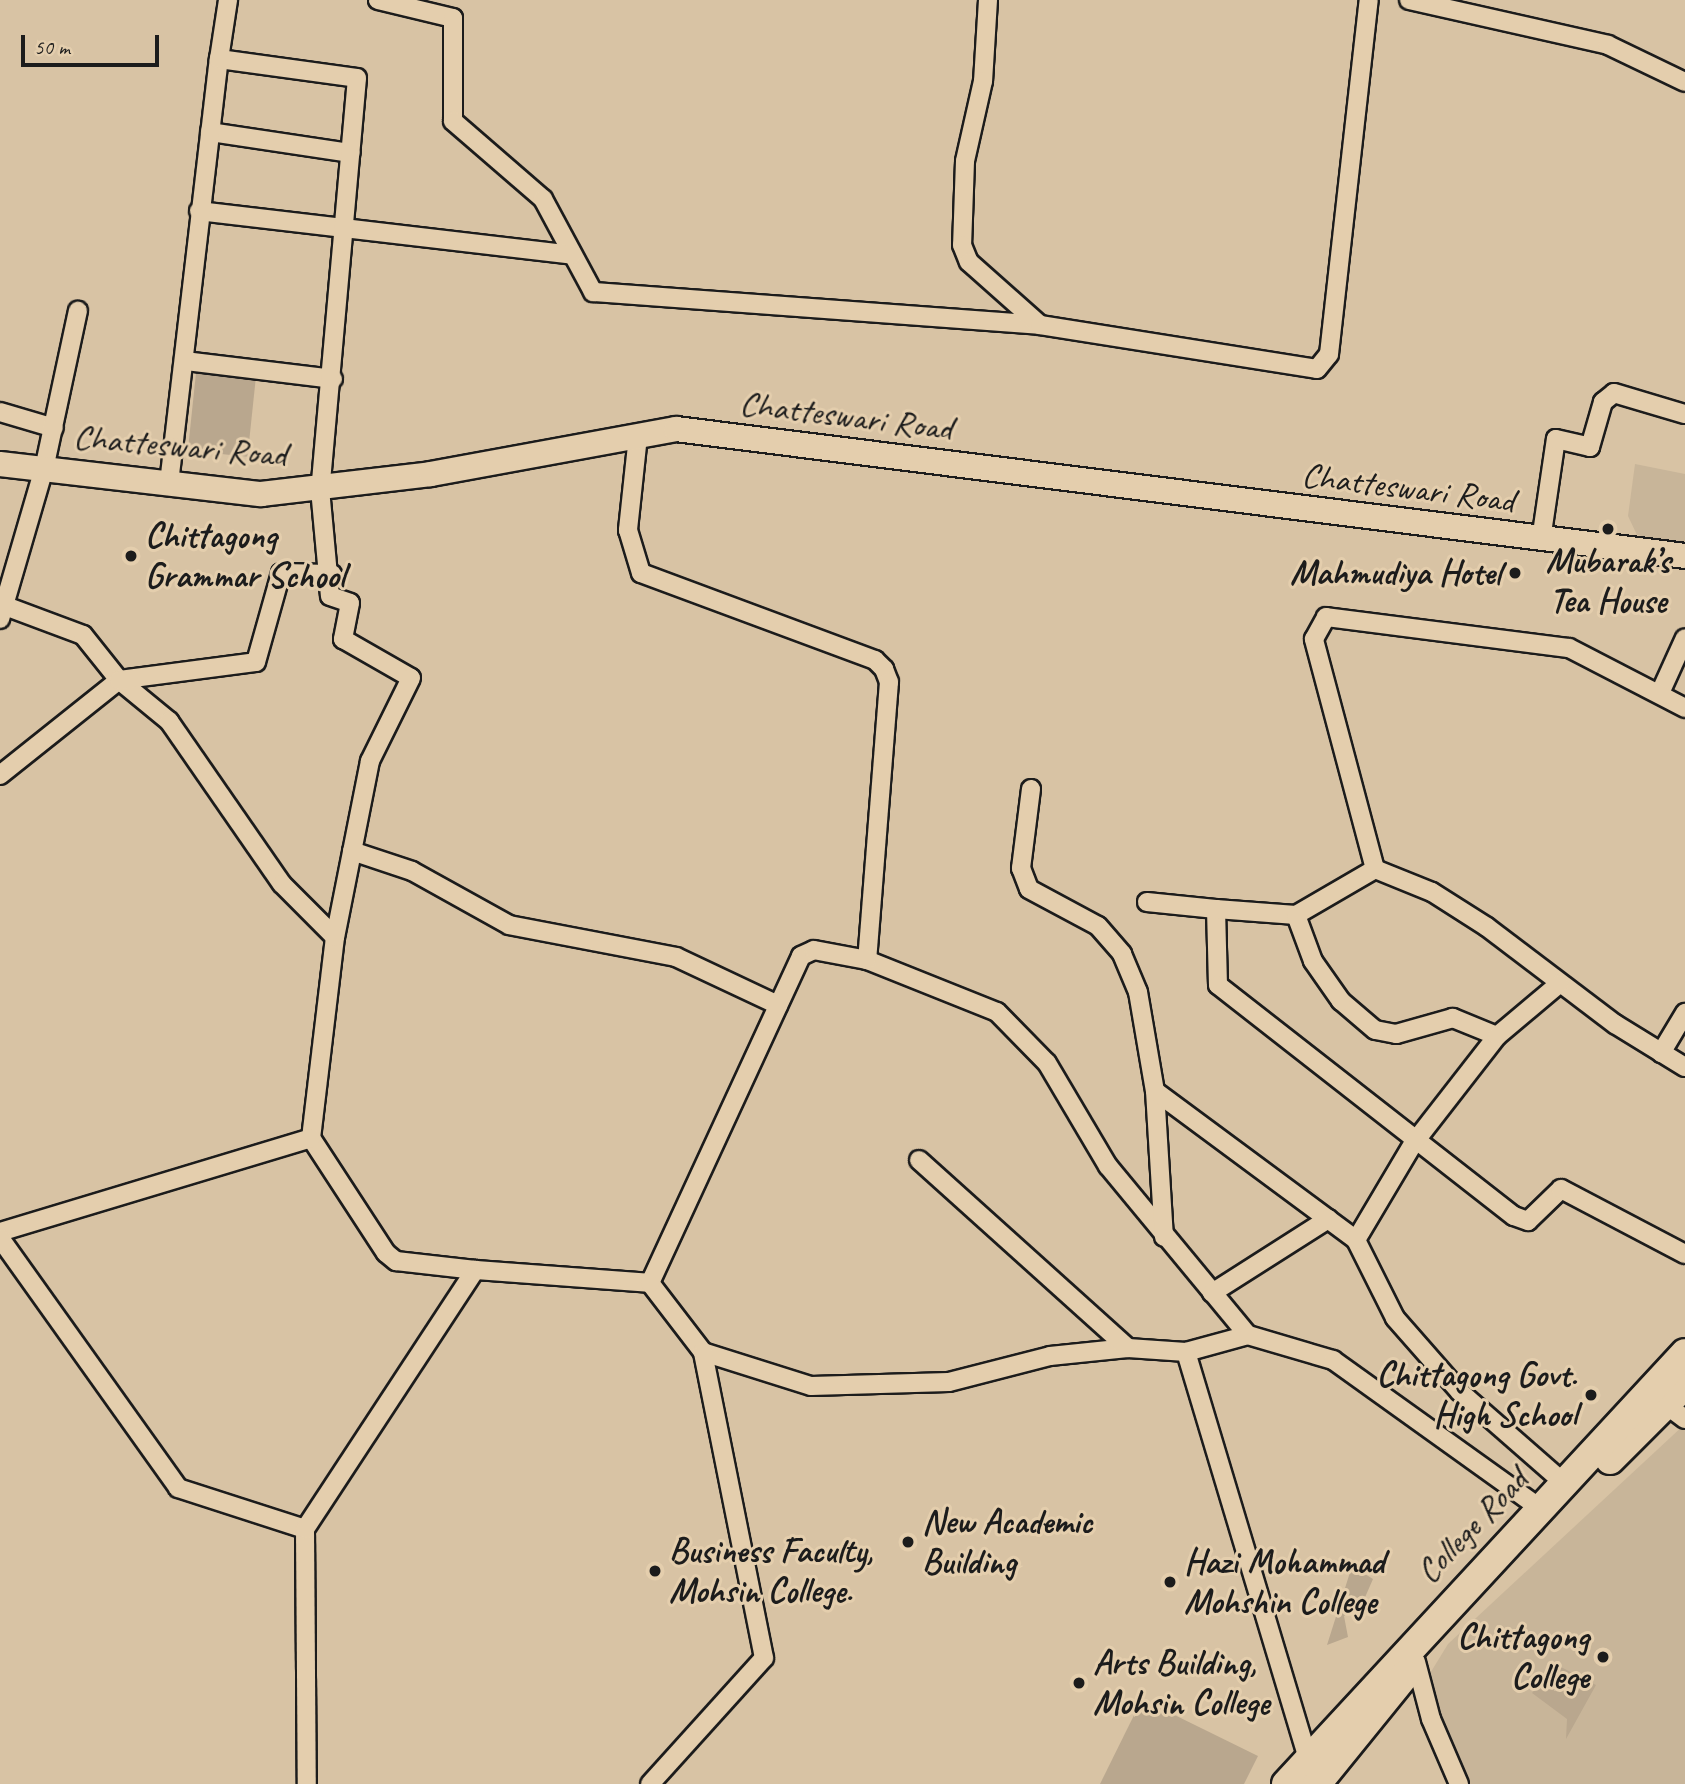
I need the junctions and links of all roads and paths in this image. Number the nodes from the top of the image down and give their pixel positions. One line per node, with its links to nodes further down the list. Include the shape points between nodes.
1 (228, 0): 6 (street)
2 (378, 0): 12 (street, via 453,18 453,121 543,200)
3 (988, 0): 14 (street, via 983,81 965,161 962,245 969,262)
4 (1368, 0): 14 (street, via 1324,364 1317,369)
5 (1409, 0): 7 (street, via 1608,45)
6 (219, 59): 8 (street); 9 (street, via 357,78)
7 (1685, 82)
8 (210, 132): 9 (street); 10 (street)
9 (350, 153): 11 (street)
10 (199, 211): 11 (street); 15 (street)
11 (343, 231): 12 (street); 16 (street)
12 (572, 256): 14 (street, via 593,292 602,296)
13 (78, 311): 19 (street)
14 (1040, 325)
15 (185, 361): 16 (street); 23 (street)
16 (333, 379): 24 (street)
17 (0, 412): 19 (street)
18 (1685, 414): 25 (street, via 1615,393 1603,402 1590,447 1556,439)
19 (54, 428): 22 (street)
20 (638, 436): 24 (main road, Chatteswari Road); 25 (main road, Chatteswari Road, via 676,429); 41 (street, via 628,530 640,573 875,660 884,669 889,682)
21 (0, 464): 22 (main road, Chatteswari Road)
22 (44, 469): 23 (main road, Chatteswari Road); 28 (street)
23 (169, 483): 24 (main road, Chatteswari Road, via 261,494)
24 (320, 489): 27 (street)
25 (1541, 540): 26 (main road, Chatteswari Road)
26 (1685, 556)
27 (332, 574): 30 (street, via 281,573 256,663); 35 (street, via 331,597 350,603 343,639 411,678 370,761)
28 (4, 613): 30 (street, via 83,635)
29 (1685, 638): 31 (street)
30 (119, 680): 33 (street); 40 (street, via 169,722 273,874)
31 (1660, 693): 32 (street); 36 (street, via 1569,649 1326,617 1314,639)
32 (1685, 708)
33 (0, 775)
34 (1031, 789): 48 (street, via 1021,868 1029,890 1098,926 1122,954 1138,992)
35 (352, 851): 40 (street); 43 (street, via 412,871 509,925 676,957)
36 (1374, 869): 39 (street); 42 (street, via 1432,892)
37 (1147, 902): 38 (street)
38 (1216, 909): 39 (street); 50 (street, via 1218,985)
39 (1296, 915): 45 (street, via 1313,961 1341,1001 1375,1030 1396,1034 1454,1018)
40 (335, 937): 49 (street)
41 (867, 960): 43 (street, via 807,952); 54 (street, via 997,1012 1047,1063 1108,1166)
42 (1559, 984): 45 (street); 46 (street)
43 (778, 1005): 59 (street)
44 (1685, 1013): 46 (street)
45 (1497, 1036): 50 (street)
46 (1661, 1053): 47 (street)
47 (1685, 1067)
48 (1156, 1091): 52 (street); 54 (street)
49 (312, 1138): 53 (street); 58 (street, via 386,1253 396,1261)
50 (1413, 1144): 56 (street); 57 (street, via 1514,1216 1528,1221 1561,1189)
51 (919, 1160): 62 (street)
52 (1328, 1219): 56 (street); 60 (street)
53 (0, 1232)
54 (1164, 1237): 60 (street)
55 (0, 1238): 69 (street, via 178,1488)
56 (1356, 1240): 67 (street, via 1395,1318 1460,1392)
57 (1685, 1254)
58 (475, 1270): 59 (street); 69 (street)
59 (650, 1283): 63 (street)
60 (1212, 1293): 61 (street)
61 (1248, 1335): 64 (street); 68 (street, via 1333,1360)
62 (1128, 1348): 63 (street, via 1050,1356 949,1382 811,1386); 64 (street)
63 (703, 1352): 73 (street, via 764,1658)
64 (1186, 1352): 71 (street)
65 (1685, 1353): 67 (main road, College Road)
66 (1679, 1403): 70 (main road, College Road)
67 (1564, 1483): 68 (main road, College Road)
68 (1540, 1508): 71 (main road, College Road)
69 (305, 1529): 72 (street)
70 (1416, 1662): 75 (main road, College Road); 76 (street, via 1427,1707)
71 (1307, 1756): 74 (main road, College Road)
72 (307, 1784)
73 (650, 1784)
74 (1286, 1784)
75 (1317, 1784)
76 (1459, 1784)

